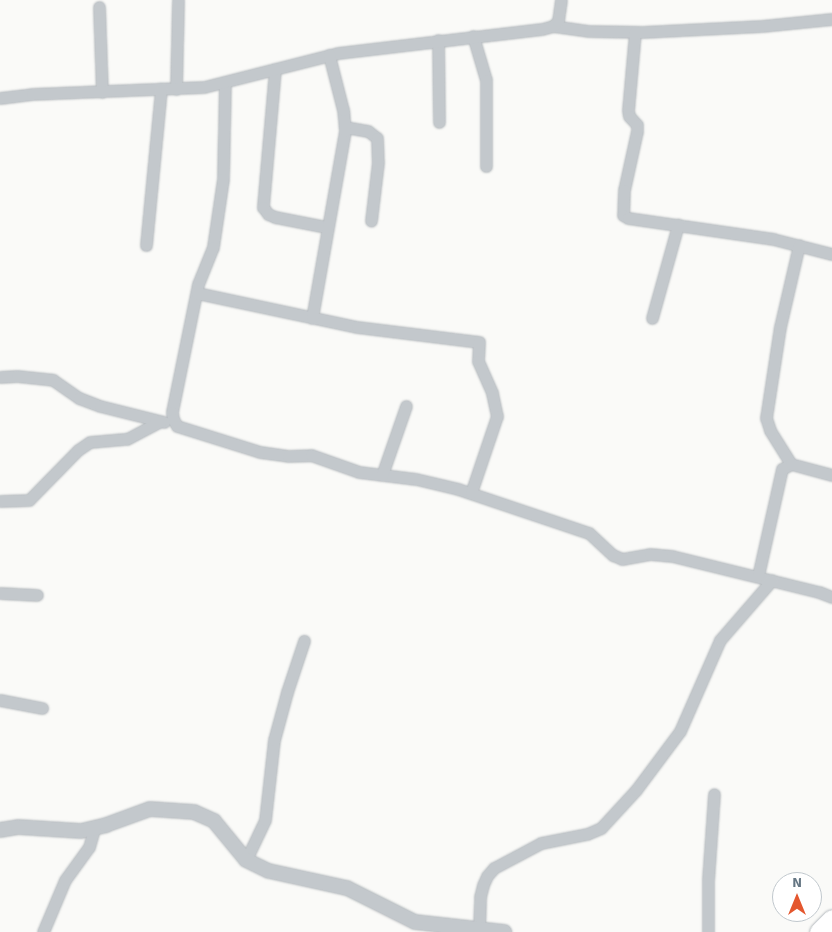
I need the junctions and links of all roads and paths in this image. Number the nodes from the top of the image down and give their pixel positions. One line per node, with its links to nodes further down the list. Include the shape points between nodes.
1 (178, 0): 12 (street)
2 (561, 0): 5 (street, via 558,21)
3 (99, 7): 14 (street)
4 (832, 19): 6 (street)
5 (553, 26): 6 (street); 7 (street)
6 (635, 32): 20 (street, via 628,110 637,131 624,190 623,215)
7 (473, 36): 8 (street); 18 (street, via 486,80)
8 (438, 40): 9 (street); 16 (street)
9 (329, 55): 10 (street); 17 (street)
10 (275, 69): 11 (street); 21 (street, via 263,207 275,217)
11 (225, 82): 12 (street); 25 (street, via 224,180 213,247)
12 (176, 88): 13 (street)
13 (160, 89): 14 (street); 22 (street)
14 (102, 92): 15 (street)
15 (0, 98)
16 (439, 122)
17 (345, 127): 19 (street, via 368,131 377,138 378,162); 21 (street)
18 (486, 166)
19 (371, 221)
20 (678, 225): 23 (street); 27 (street)
21 (326, 228): 26 (street)
22 (146, 245)
23 (799, 245): 24 (street); 32 (street, via 780,328 766,418)
24 (832, 254)
25 (197, 293): 26 (street); 31 (street, via 172,412)
26 (312, 318): 35 (street, via 357,328 479,342 478,361 492,393 497,416)
27 (652, 318)
28 (0, 377): 30 (street, via 53,380 79,398 100,406)
29 (406, 406): 33 (street)
30 (161, 421): 31 (street); 36 (street, via 127,439 90,442 29,500)
31 (177, 426): 33 (street, via 260,452 311,455 360,472)
32 (790, 464): 34 (street); 37 (street, via 782,469)
33 (382, 475): 35 (street, via 416,479)
34 (832, 476)
35 (471, 494): 37 (street, via 589,533 622,559 660,554)
36 (0, 500)
37 (758, 576): 38 (street)
38 (772, 580): 41 (street); 50 (street, via 720,640 680,731 636,790 601,828 541,843 494,868 483,885 480,897)
39 (0, 593): 40 (street)
40 (37, 595)
41 (832, 597)
42 (304, 641): 48 (street, via 274,740 265,820)
43 (0, 700): 44 (street)
44 (42, 708)
45 (714, 794): 53 (street)
46 (94, 829): 47 (street, via 68,832 18,827); 48 (street, via 150,809 194,812 214,821); 51 (street, via 88,847 65,880)
47 (0, 830)
48 (246, 860): 50 (street, via 282,875 347,888 414,922)
49 (832, 919): 54 (highway)
50 (479, 930): 52 (street)
51 (43, 932)
52 (504, 932)
53 (708, 932)
54 (819, 932)

